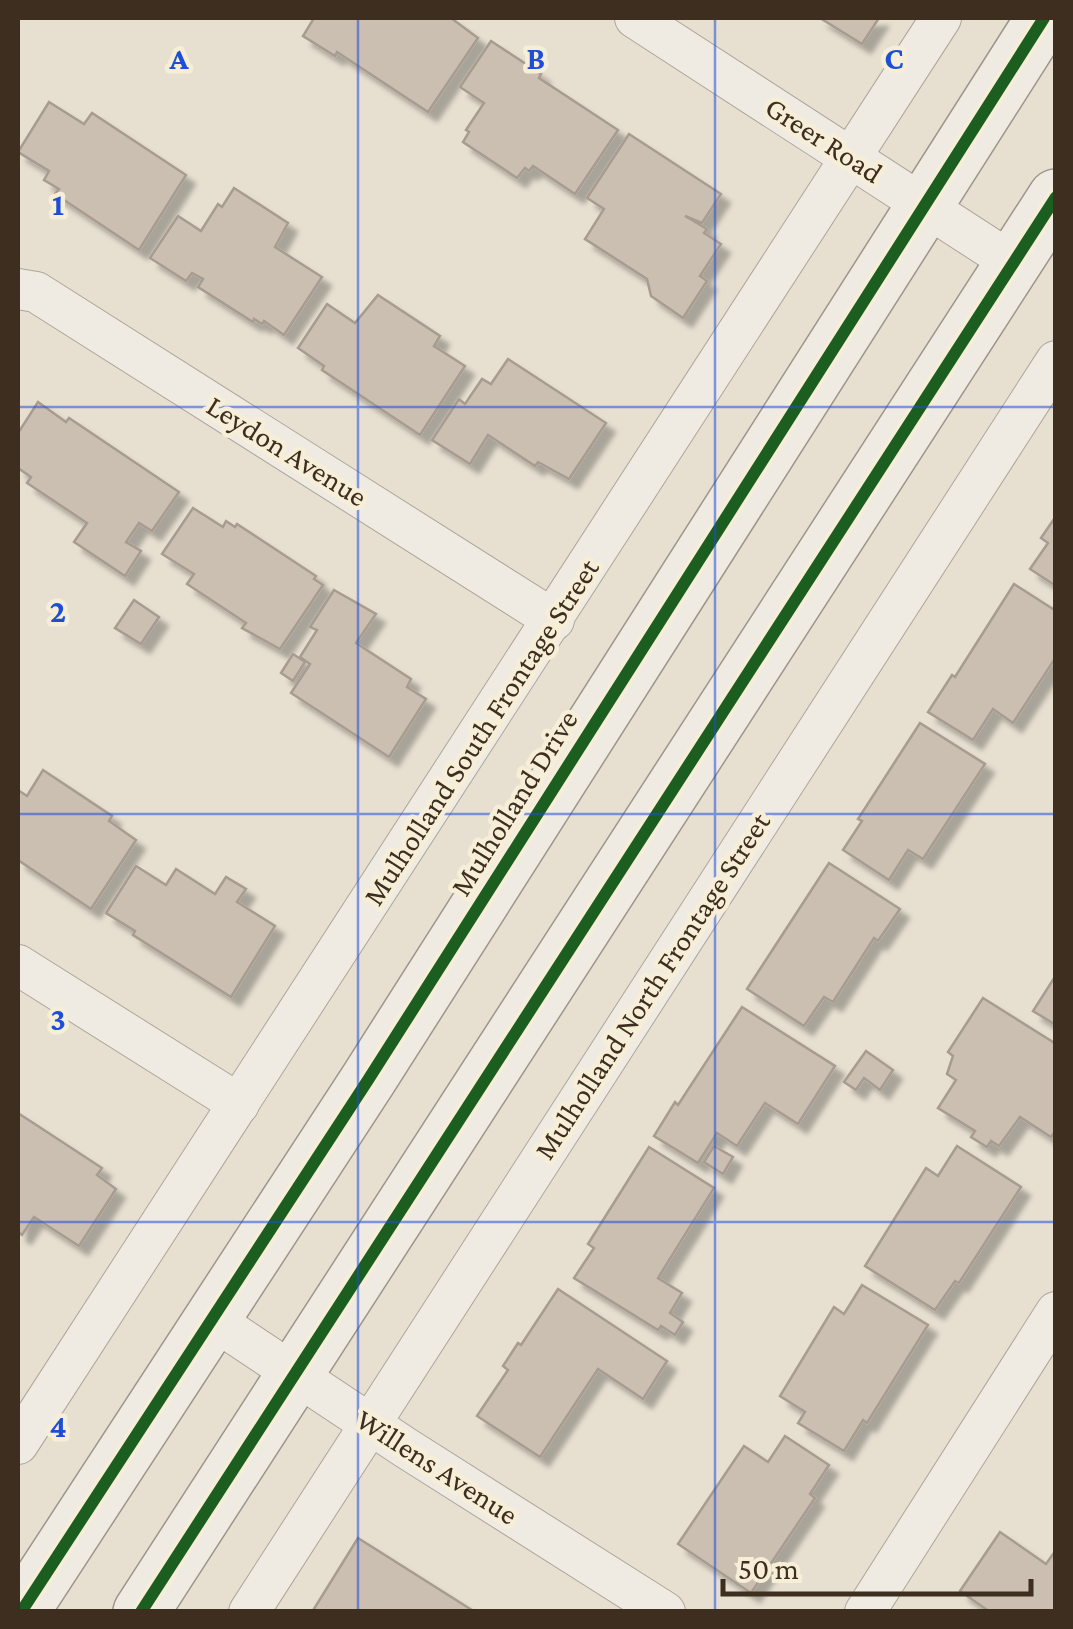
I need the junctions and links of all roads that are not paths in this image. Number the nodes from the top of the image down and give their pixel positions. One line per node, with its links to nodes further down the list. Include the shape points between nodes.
1 (635, 18): 4 (street, Greer Road)
2 (941, 18): 4 (street, Mulholland South Frontage Street)
3 (1044, 18): 6 (main road, Mulholland Drive)
4 (853, 156): 6 (street, Greer Road); 10 (street, Mulholland South Frontage Street)
5 (1056, 197): 7 (main road)
6 (923, 204): 7 (street, Greer Road); 14 (main road, Mulholland Drive)
7 (1013, 263): 15 (main road)
8 (18, 289): 10 (street, Leydon Avenue, via 36,292)
9 (1056, 361): 16 (street, Mulholland North Frontage Street)
10 (554, 620): 12 (street, Mulholland South Frontage Street)
11 (18, 965): 12 (street)
12 (239, 1104): 17 (street, Mulholland South Frontage Street)
13 (1056, 1312): 22 (street)
14 (212, 1319): 15 (street, Willens Avenue); 18 (main road, Mulholland Drive)
15 (295, 1376): 16 (street, Willens Avenue); 19 (main road)
16 (371, 1424): 20 (street, Mulholland North Frontage Street); 21 (street, Willens Avenue)
17 (18, 1444)
18 (22, 1612)
19 (141, 1612)
20 (249, 1612)
21 (665, 1612)
22 (865, 1612)

